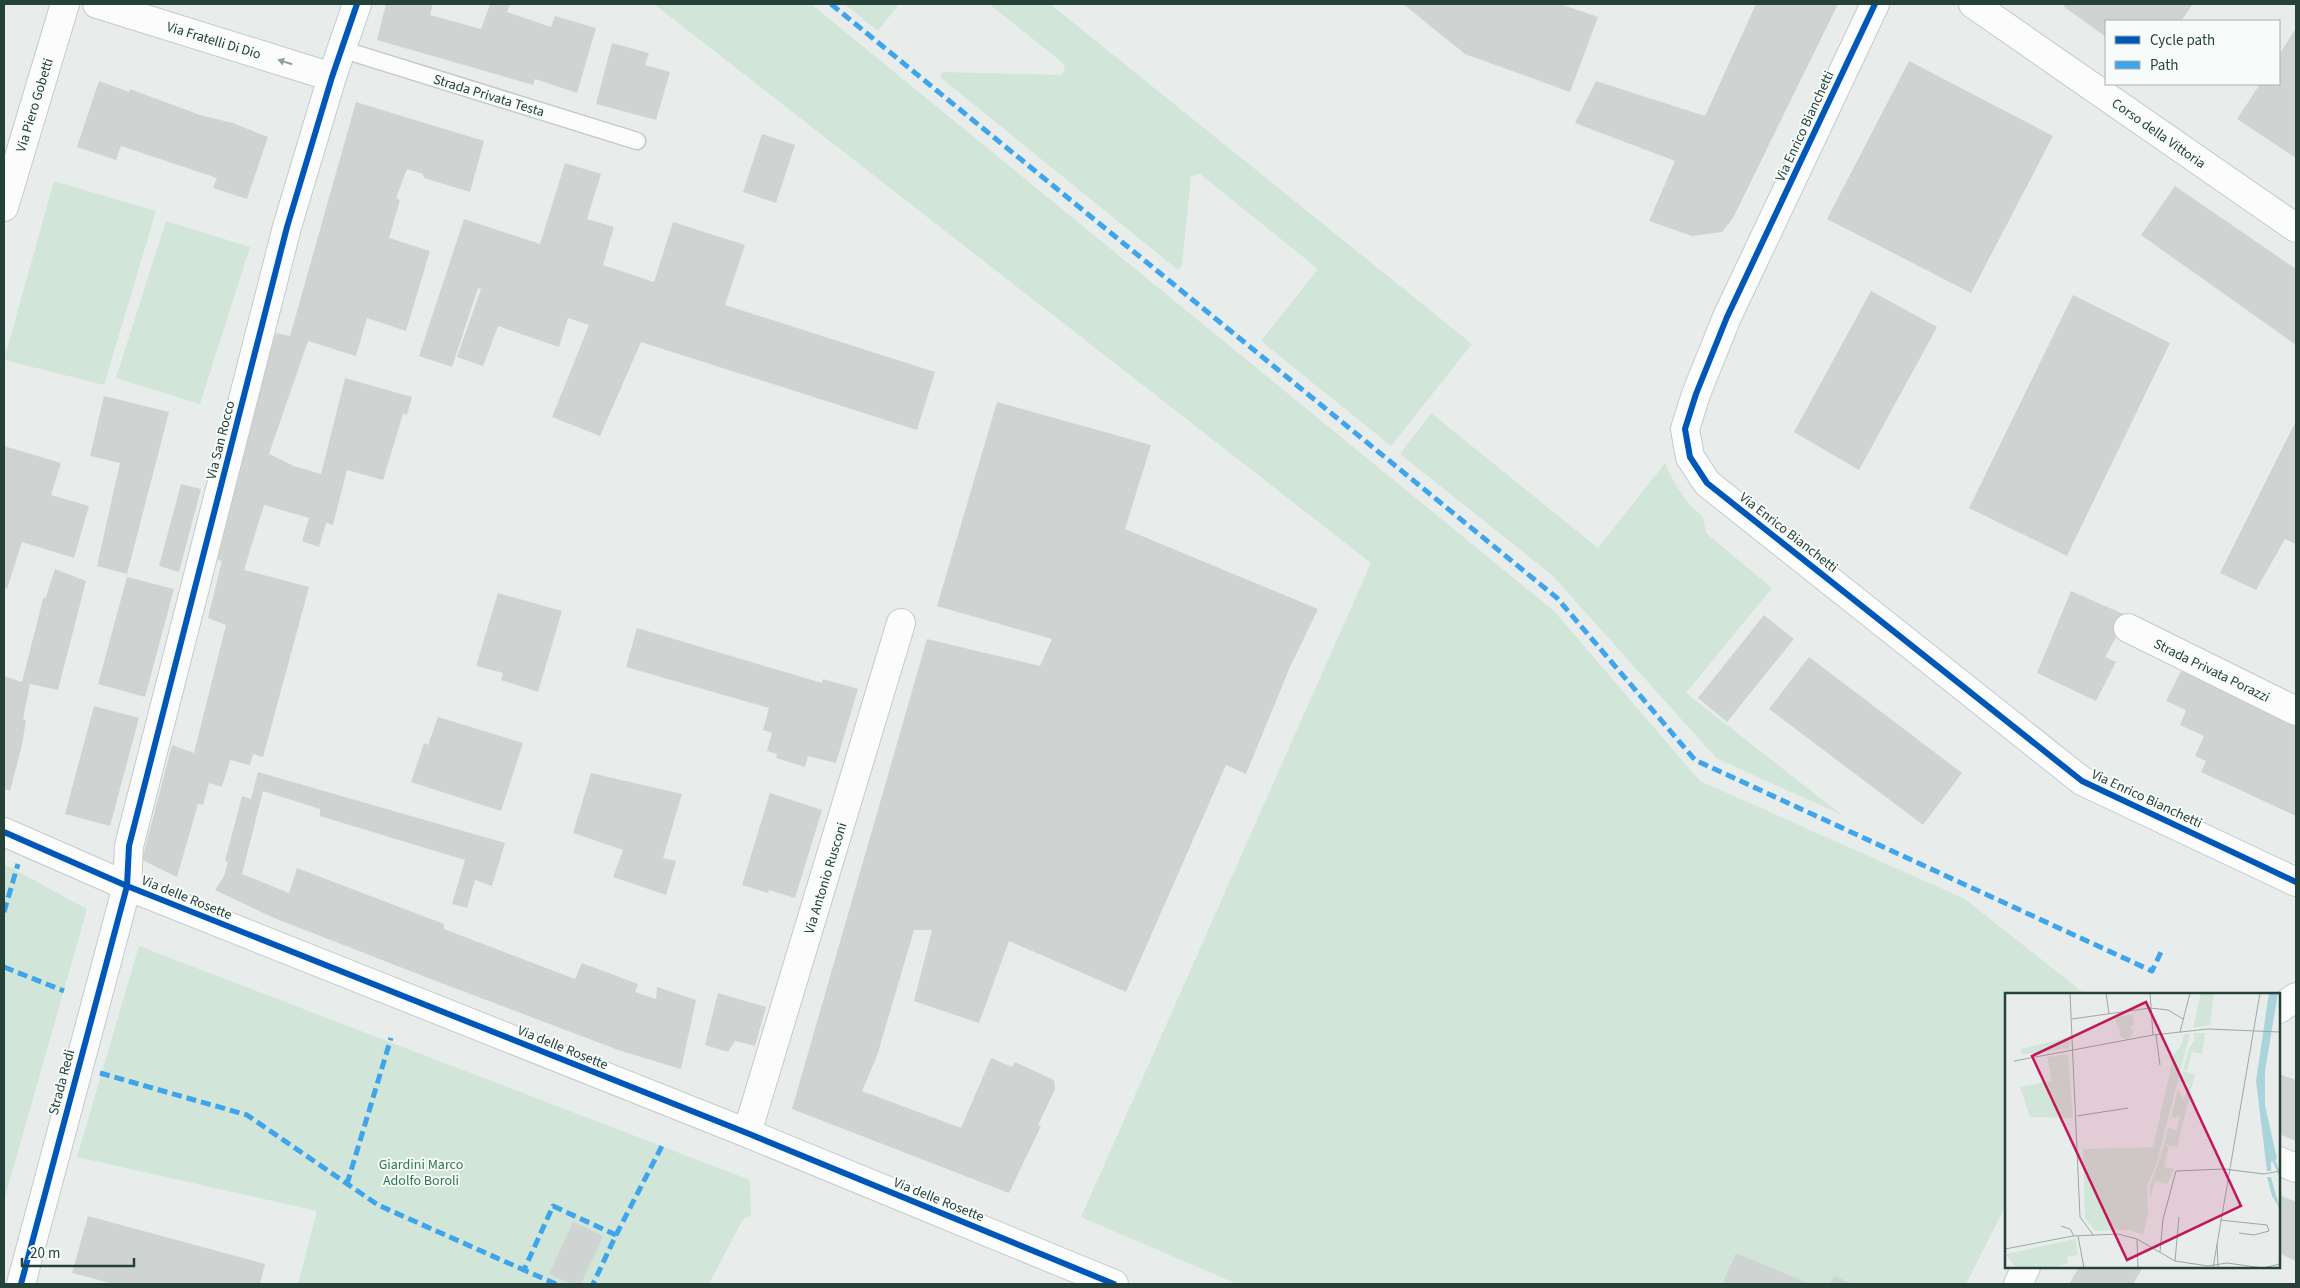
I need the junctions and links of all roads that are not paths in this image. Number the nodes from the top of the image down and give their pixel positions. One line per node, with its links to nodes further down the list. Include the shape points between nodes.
1 (65, 4): 9 (street, Via Piero Gobetti)
2 (97, 4): 7 (street, Via Fratelli Di Dio, one-way to 2)
3 (357, 4): 6 (street, Via San Rocco)
4 (1875, 4): 15 (street, Via Enrico Bianchetti, via 1727,318 1696,394 1685,429 1690,458 1707,483 2082,781)
5 (1973, 4): 10 (street, Corso della Vittoria)
6 (341, 49): 7 (street, Via San Rocco); 8 (lane, Strada Privata Testa)
7 (332, 76): 16 (street, Via San Rocco, via 287,227 129,846)
8 (637, 141)
9 (4, 207)
10 (2296, 228)
11 (901, 623): 19 (street, Via Antonio Rusconi)
12 (2128, 628): 13 (street, Strada Privata Porazzi)
13 (2296, 711)
14 (4, 832): 16 (street, Via delle Rosette)
15 (2296, 882)
16 (127, 886): 19 (street, Via delle Rosette); 23 (street, Strada Redi)
17 (2296, 997): 18 (street)
18 (2280, 1008)
19 (747, 1133): 24 (street, Via delle Rosette)
20 (2280, 1161): 21 (street)
21 (2296, 1168)
22 (2026, 1268): 25 (street)
23 (21, 1284)
24 (1114, 1284)
25 (2018, 1284)

